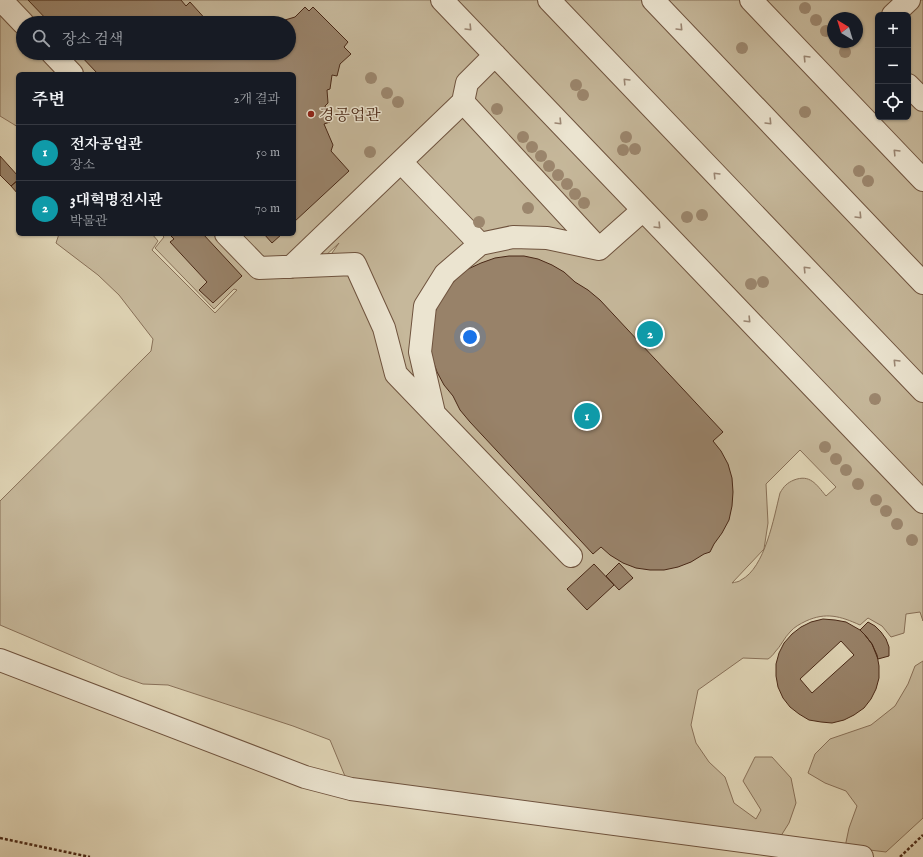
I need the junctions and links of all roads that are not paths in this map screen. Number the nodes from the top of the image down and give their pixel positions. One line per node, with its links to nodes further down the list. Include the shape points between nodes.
1 (1, 0): 8 (lane)
2 (442, 0): 9 (lane, one-way to 9)
3 (549, 0): 23 (lane, one-way to 3)
4 (653, 0): 22 (lane, one-way to 22)
5 (751, 0): 16 (lane, one-way to 5)
6 (909, 0): 7 (lane)
7 (896, 12)
8 (16, 16)
9 (495, 55): 14 (lane, via 467,83); 17 (lane, one-way to 17)
10 (59, 60): 11 (lane)
11 (70, 72)
12 (911, 88): 13 (lane)
13 (923, 100)
14 (463, 102): 15 (lane); 20 (lane)
15 (401, 162): 19 (lane); 21 (lane)
16 (923, 180)
17 (643, 210): 20 (lane); 25 (lane, one-way to 25)
18 (228, 236): 21 (lane, via 259,268)
19 (480, 244): 20 (lane, via 513,237 547,238); 24 (lane, via 445,274 425,306 420,352)
20 (599, 249)
21 (291, 267): 24 (lane, via 355,264 384,328 396,374)
22 (923, 283)
23 (923, 391)
24 (435, 414): 26 (lane)
25 (923, 502)
26 (571, 556)
27 (0, 660): 28 (lane, via 305,777 351,789)
28 (862, 857)

